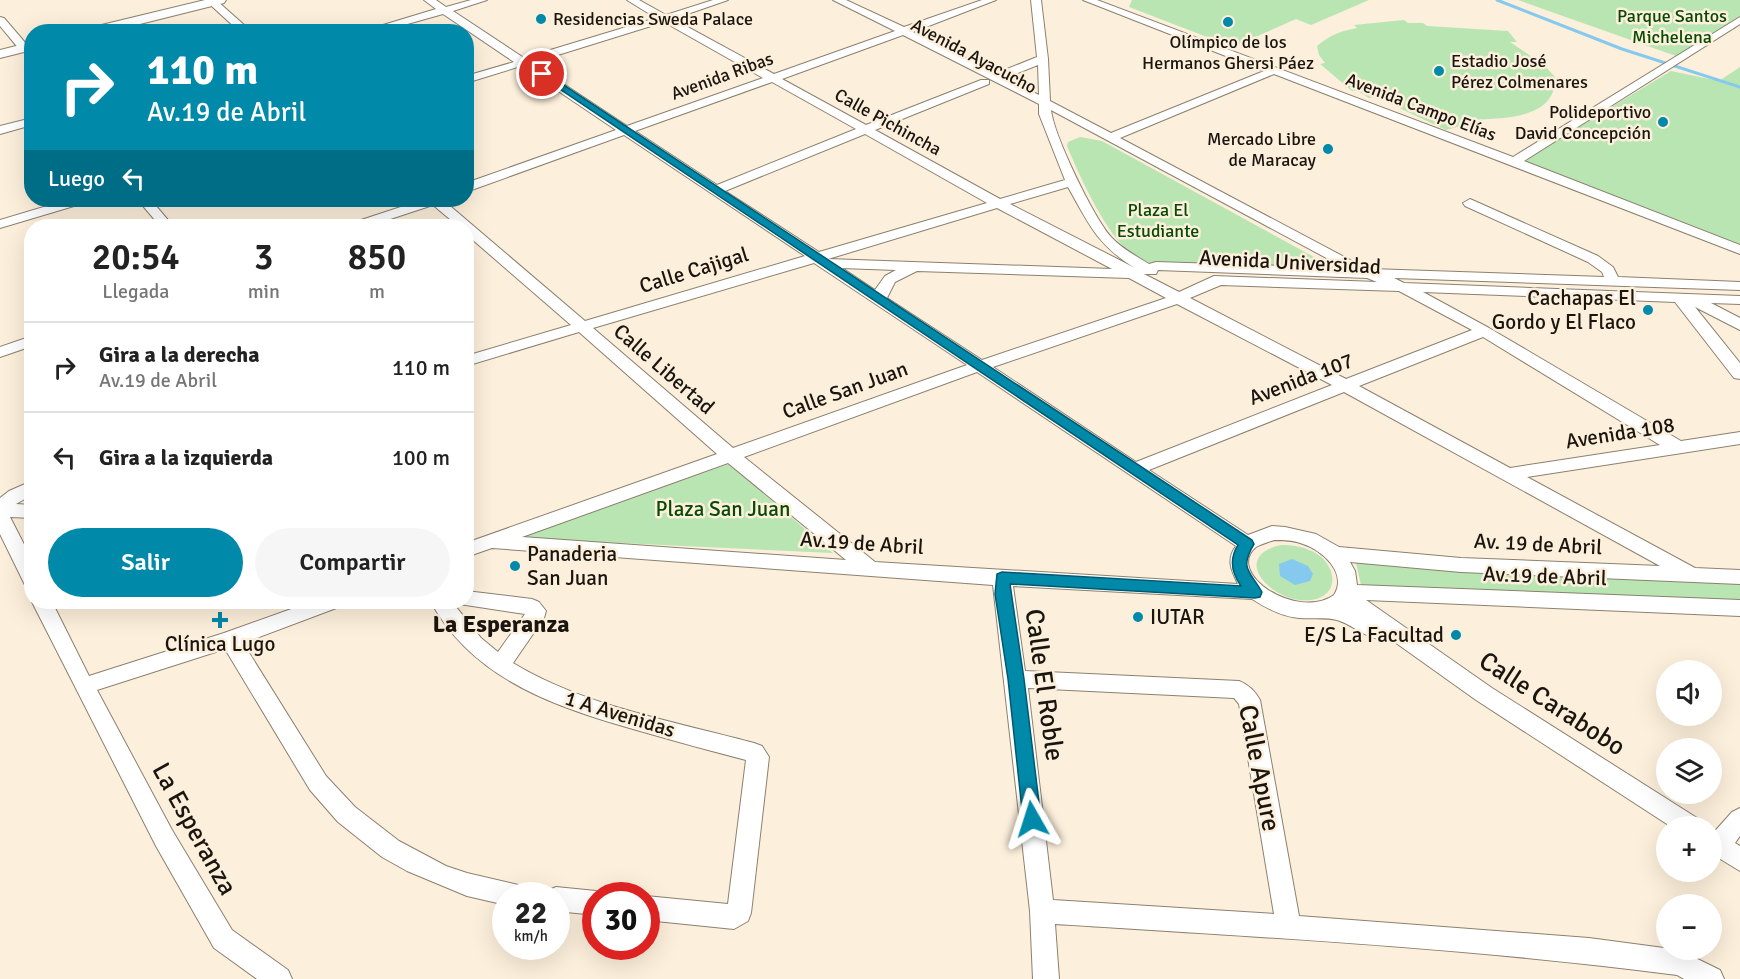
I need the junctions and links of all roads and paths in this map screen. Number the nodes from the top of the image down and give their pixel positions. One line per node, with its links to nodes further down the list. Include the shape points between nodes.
1 (237, 0): 9 (main road)
2 (429, 0): 11 (street)
3 (482, 0): 11 (street)
4 (632, 0): 12 (street, Calle Pichincha)
5 (723, 0): 12 (street)
6 (991, 0): 22 (street, Avenida Ribas)
7 (1036, 0): 26 (street)
8 (1088, 0): 29 (street, Avenida Campo Elías)
9 (215, 2): 15 (main road); 16 (main road); 17 (street)
10 (834, 2): 22 (street, Avenida Ayacucho)
11 (445, 10): 18 (street); 19 (street)
12 (663, 19): 27 (street); 31 (street, Calle Pichincha)
13 (0, 20): 23 (street)
14 (1740, 20): 28 (street)
15 (123, 24)
16 (137, 24)
17 (238, 24)
18 (394, 24)
19 (466, 24)
20 (474, 29): 27 (street)
21 (1740, 30): 28 (street, via 1688,64)
22 (898, 32): 31 (street, Avenida Ribas); 32 (street, Avenida Ayacucho)
23 (24, 45)
24 (24, 51): 25 (main road)
25 (0, 56)
26 (1043, 59): 32 (street); 33 (street)
27 (524, 62): 30 (street); 37 (street)
28 (1671, 67): 40 (street); 41 (street)
29 (1275, 70): 38 (street); 40 (street, Avenida Campo Elías)
30 (474, 78)
31 (771, 78): 36 (street, Calle Pichincha); 37 (street, Avenida Ribas)
32 (990, 80): 33 (street, Avenida Ayacucho); 36 (street)
33 (1044, 109): 38 (street); 39 (street, Avenida Ayacucho)
34 (24, 124): 35 (street)
35 (0, 130)
36 (866, 130): 44 (street); 46 (street, Calle Pichincha)
37 (628, 131): 43 (street, Avenida Ribas); 44 (street)
38 (1103, 135): 39 (street, via 1071,133 1061,139); 60 (street)
39 (1058, 149): 42 (street, Avenida Ayacucho)
40 (1513, 162): 41 (street, Avenida Campo Elías)
41 (1526, 167): 56 (street, Avenida Campo Elías)
42 (1072, 182): 46 (street, Calle Cajigal); 59 (street, Avenida Ayacucho, via 1105,239)
43 (474, 185)
44 (716, 190): 57 (street)
45 (1470, 203): 63 (street, via 1593,259 1608,270)
46 (999, 204): 57 (street, Calle Cajigal); 61 (street, Calle Pichincha)
47 (56, 207): 54 (street)
48 (150, 207): 51 (street)
49 (414, 207): 52 (street)
50 (443, 207): 53 (street, Calle Libertad)
51 (161, 219)
52 (378, 219)
53 (457, 219)
54 (0, 224)
55 (474, 234): 71 (street, Calle Libertad)
56 (1740, 250)
57 (822, 260): 58 (street); 67 (street); 71 (street, Calle Cajigal)
58 (915, 267): 61 (street); 67 (street, via 888,279)
59 (1146, 269): 60 (street, Avenida Universidad, via 1156,266); 61 (street); 62 (street, Avenida Universidad)
60 (1369, 273): 63 (street, Avenida Universidad); 65 (street)
61 (1129, 274): 68 (street, Calle Pichincha)
62 (1217, 281): 65 (street, Avenida Universidad); 68 (street, Calle San Juan)
63 (1613, 282): 64 (street, Avenida Universidad)
64 (1740, 286)
65 (1406, 288): 66 (street, Avenida Universidad); 72 (street)
66 (1678, 297): 69 (street, Avenida Universidad); 70 (street, via 1720,312); 77 (street)
67 (880, 298): 76 (street)
68 (1179, 298): 76 (street, Calle San Juan); 78 (street, Calle Pichincha)
69 (1740, 300)
70 (1740, 325)
71 (582, 328): 75 (street, Calle Cajigal); 81 (street, Calle Libertad)
72 (1484, 331): 78 (street, Avenida 107); 80 (street)
73 (24, 344): 74 (street)
74 (0, 352)
75 (474, 359)
76 (980, 366): 81 (street, Calle San Juan); 82 (street)
77 (1740, 374)
78 (1346, 386): 82 (street, Avenida 107); 83 (street, Calle Pichincha)
79 (1740, 438): 80 (street, Avenida 108)
80 (1677, 447): 83 (street, Avenida 108)
81 (730, 455): 89 (street, Calle San Juan); 94 (street, Calle Libertad)
82 (1134, 469): 90 (street)
83 (1508, 474): 95 (street, Calle Pichincha)
84 (24, 491): 85 (street)
85 (0, 509): 86 (street)
86 (24, 511)
87 (0, 515): 93 (street)
88 (474, 540): 89 (street, Av.19 de Abril)
89 (487, 541): 91 (street, Calle San Juan); 94 (street, Av.19 de Abril)
90 (1247, 544): 92 (street, via 1272,533 1288,533 1322,544); 98 (street, via 1240,554 1239,567)
91 (474, 547)
92 (1335, 554): 95 (street, Av. 19 de Abril, via 1461,565); 99 (street, via 1347,573)
93 (24, 564)
94 (868, 567): 97 (street, Av.19 de Abril)
95 (1692, 575): 96 (street, Av. 19 de Abril)
96 (1740, 577)
97 (1002, 578): 98 (street, Av.19 de Abril); 109 (street, Calle El Roble)
98 (1255, 592): 105 (street, via 1279,607)
99 (1345, 595): 101 (street, Av.19 de Abril); 105 (street, via 1336,605); 107 (street)
100 (474, 600): 108 (street, via 532,607 536,611)
101 (1740, 608)
102 (46, 609): 110 (street, La Esperanza)
103 (313, 609): 106 (street)
104 (447, 609): 108 (street, 1 A Avenidas, via 479,649)
105 (1319, 611): 107 (street, via 1340,613)
106 (230, 639): 110 (street); 116 (street, via 325,793 364,831 433,872)
107 (1416, 648): 111 (street, Calle Carabobo)
108 (501, 664): 117 (street, 1 A Avenidas, via 577,704 758,757 739,914 734,917)
109 (1016, 679): 118 (street, Calle El Roble); 119 (street, Calle Apure, via 1245,693)
110 (84, 686): 120 (street, La Esperanza, via 164,838 223,939)
111 (1674, 816)
112 (1740, 819): 113 (street)
113 (1722, 836)
114 (1722, 848): 115 (street)
115 (1740, 860)
116 (492, 890)
117 (660, 909)
118 (1042, 911): 119 (street); 121 (street, Calle El Roble)
119 (1289, 927): 122 (street, via 1589,951 1679,963)
120 (279, 979)
121 (1046, 979)
122 (1711, 979)

